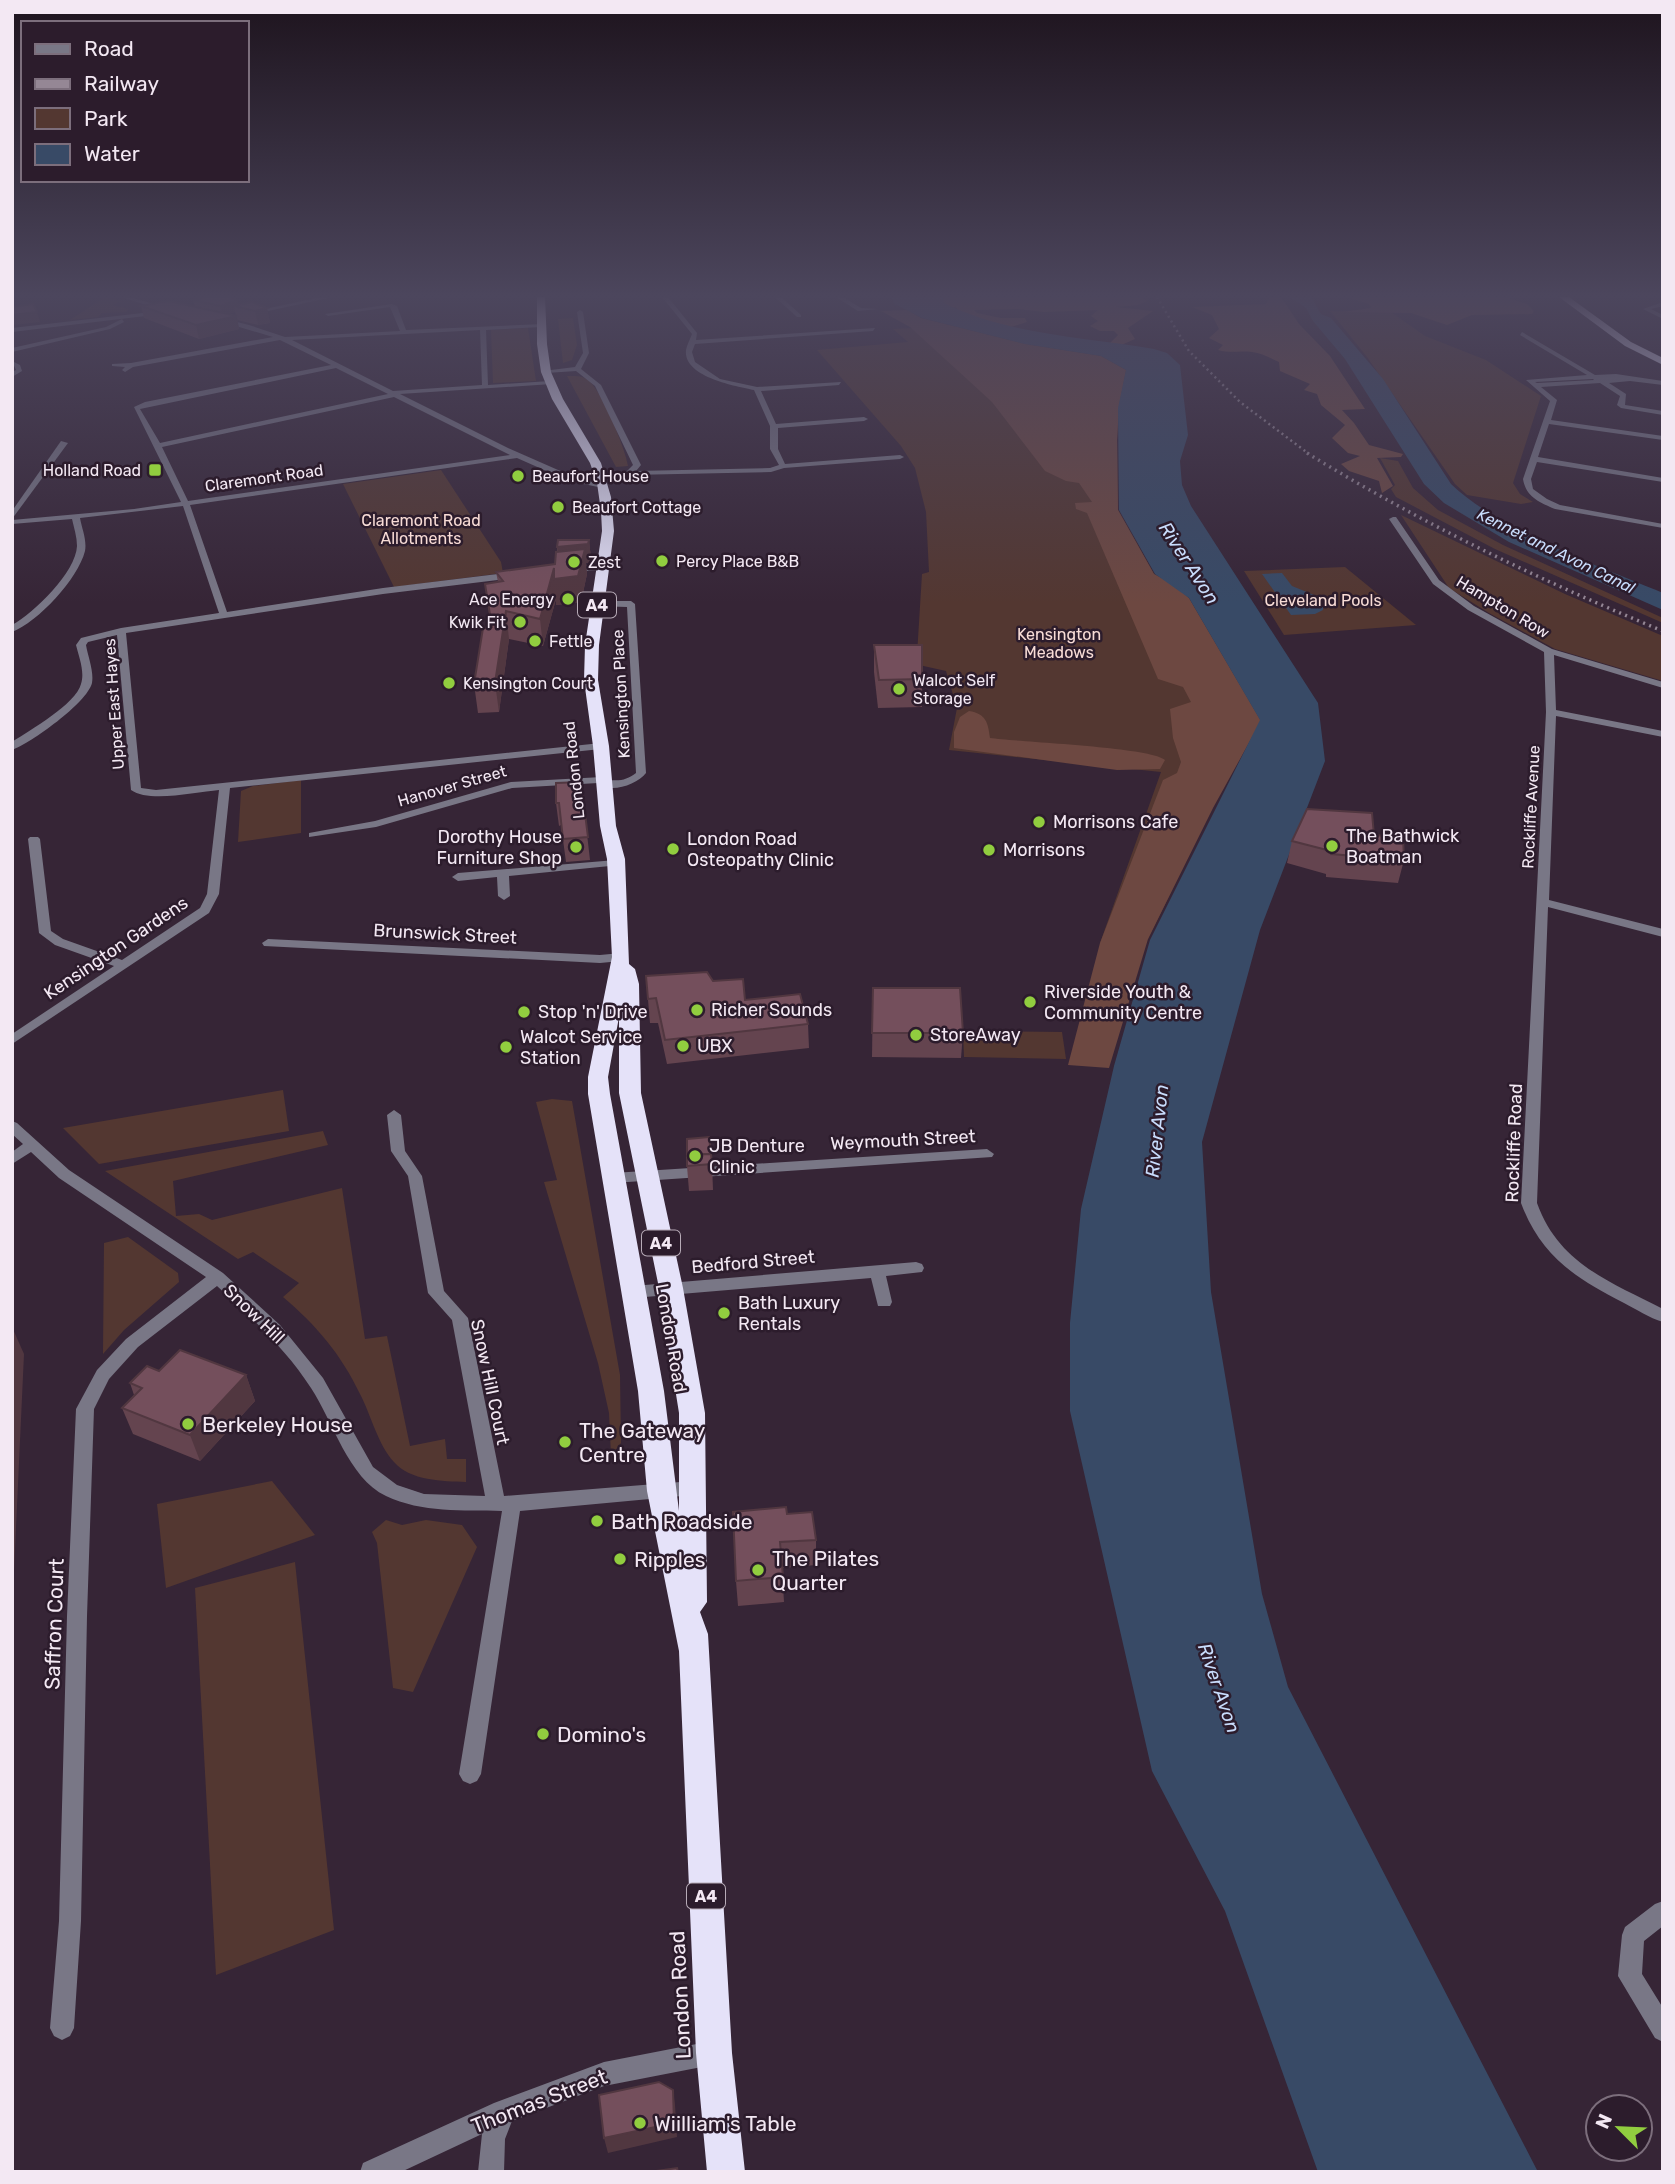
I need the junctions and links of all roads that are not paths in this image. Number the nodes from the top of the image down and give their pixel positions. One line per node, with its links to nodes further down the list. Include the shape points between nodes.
1 (173, 399): 15 (street, via 136,408)
2 (370, 399): 15 (street)
3 (402, 399): 16 (street)
4 (558, 399): 22 (highway, London Road / A4)
5 (604, 399): 20 (street, via 637,464)
6 (762, 399): 12 (street)
7 (1553, 399): 11 (street)
8 (1622, 399): 9 (street, via 1622,407)
9 (1663, 413)
10 (864, 419): 12 (street)
11 (1546, 421): 13 (street); 18 (street)
12 (774, 426): 19 (street, via 774,449)
13 (1663, 438)
14 (64, 443): 26 (street)
15 (158, 446): 23 (street)
16 (518, 456): 22 (street, via 572,479); 23 (street, Claremont Road)
17 (900, 457): 19 (street)
18 (1534, 459): 21 (street); 27 (street, via 1527,485 1544,501)
19 (783, 466): 20 (street)
20 (629, 473): 22 (street)
21 (1663, 480)
22 (602, 481): 28 (highway, London Road / A4, via 607,531)
23 (186, 504): 24 (street, Claremont Road); 32 (street)
24 (75, 516): 26 (street, Claremont Road); 33 (street, via 81,548 78,557 60,587 22,625)
25 (1393, 519): 35 (street, Hampton Row, via 1449,594)
26 (12, 520)
27 (1663, 526)
28 (603, 567): 29 (street); 31 (highway, London Road / A4)
29 (558, 570)
30 (532, 573): 32 (street, Upper East Hayes)
31 (598, 604): 39 (highway, London Road / A4, via 592,680); 41 (street, Kensington Place, via 631,604 641,773 628,782)
32 (224, 616): 34 (street, Upper East Hayes)
33 (12, 629)
34 (121, 631): 40 (street, via 84,640 86,687); 42 (street, Upper East Hayes, via 136,790 156,793)
35 (1549, 651): 36 (street, Hampton Row); 37 (street, Rockliffe Avenue)
36 (1663, 685)
37 (1551, 712): 38 (street); 49 (street, Rockliffe Avenue)
38 (1663, 734)
39 (601, 746): 41 (highway, London Road / A4); 42 (street, Upper East Hayes)
40 (12, 747)
41 (603, 782): 43 (street, Hanover Street, via 511,785 376,824); 45 (highway, London Road / A4)
42 (225, 786): 53 (street, Kensington Gardens, via 213,894 205,910)
43 (313, 835)
44 (34, 839): 53 (street, via 45,933)
45 (616, 863): 46 (street); 52 (highway, London Road / A4)
46 (503, 873): 47 (street); 48 (street)
47 (458, 877)
48 (504, 896)
49 (1543, 902): 50 (street); 68 (street, Rockliffe Road, via 1529,1203 1534,1223 1568,1263)
50 (1663, 933)
51 (268, 943): 52 (street, Brunswick Street)
52 (621, 957): 60 (highway, London Road / A4, via 629,984 630,1093); 61 (highway, London Road / A4, via 598,1077)
53 (121, 964): 54 (street, Kensington Gardens)
54 (12, 1040)
55 (394, 1115): 71 (street, Snow Hill Court, via 398,1151 415,1176 436,1293 460,1318)
56 (12, 1126): 57 (street, Snow Hill)
57 (31, 1145): 59 (street); 64 (street, Snow Hill, via 64,1174)
58 (987, 1154): 60 (street, Weymouth Street)
59 (12, 1159)
60 (645, 1174): 61 (street, Weymouth Street); 65 (highway, London Road / A4)
61 (612, 1178): 66 (highway, London Road / A4)
62 (915, 1268): 63 (street, Bedford Street)
63 (877, 1271): 65 (street, Bedford Street); 67 (street)
64 (216, 1278): 71 (street, Snow Hill, via 274,1329 317,1382 367,1472 391,1490 424,1501); 75 (street, Saffron Court, via 132,1343 103,1375 85,1409 70,1921)
65 (671, 1288): 66 (street, Bedford Street); 69 (highway, London Road / A4, via 692,1413)
66 (633, 1292): 70 (highway, London Road / A4, via 651,1391)
67 (884, 1302)
68 (1663, 1316)
69 (693, 1488): 70 (street, Snow Hill); 72 (highway, London Road / A4)
70 (661, 1491): 71 (street, Snow Hill); 72 (highway, London Road / A4)
71 (504, 1503): 73 (street)
72 (692, 1647): 77 (highway, London Road / A4)
73 (470, 1774)
74 (1663, 1912): 76 (street, via 1633,1935 1630,1976)
75 (62, 2028)
76 (1663, 2030)
77 (714, 2053): 78 (street, Thomas Street, via 604,2074); 81 (highway, London Road / A4)
78 (503, 2112): 79 (street, Thomas Street); 80 (street, via 493,2139)
79 (372, 2172)
80 (492, 2172)
81 (726, 2172)

